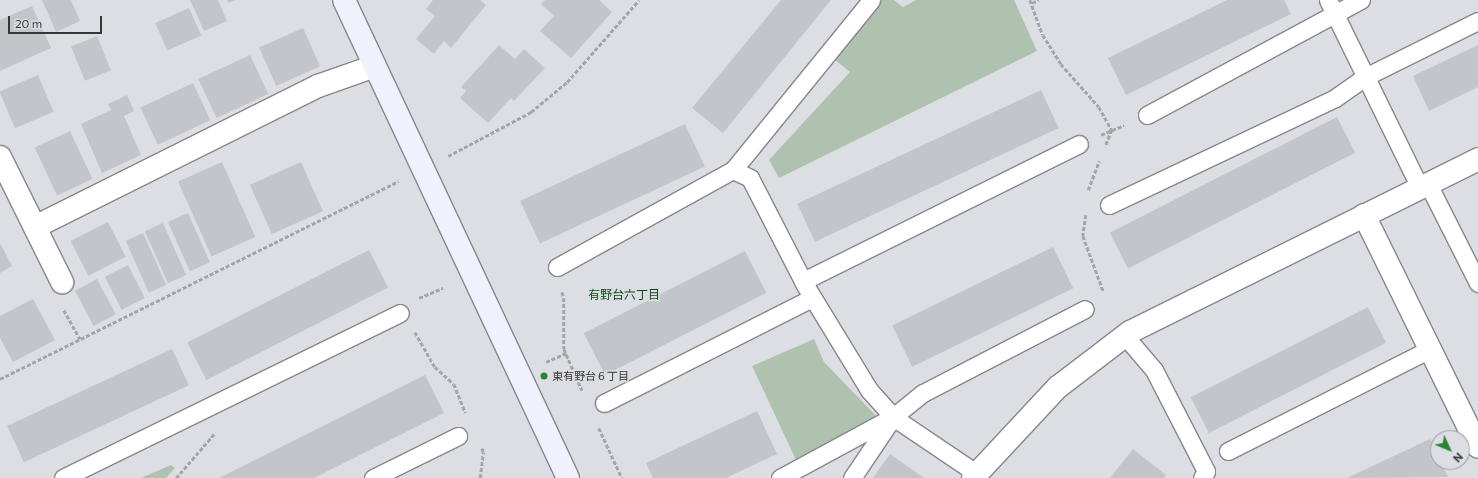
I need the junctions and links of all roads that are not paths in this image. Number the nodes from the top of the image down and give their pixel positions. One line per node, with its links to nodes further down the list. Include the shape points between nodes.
1 (344, 0): 6 (street)
2 (871, 0): 12 (lane)
3 (1361, 0): 4 (lane)
4 (1331, 7): 7 (lane); 8 (lane)
5 (1478, 21): 7 (lane)
6 (375, 66): 16 (street, via 318,86); 34 (street)
7 (1364, 77): 13 (lane); 14 (lane, via 1334,98)
8 (1147, 115)
9 (1080, 144): 18 (lane)
10 (0, 157): 16 (street)
11 (1478, 159): 13 (street)
12 (733, 170): 17 (lane); 18 (lane, via 750,178)
13 (1424, 186): 15 (street); 20 (lane)
14 (1109, 205)
15 (1364, 215): 24 (street); 25 (street)
16 (35, 227): 19 (street)
17 (557, 267)
18 (803, 281): 21 (lane)
19 (62, 282)
20 (1478, 283)
21 (812, 298): 26 (lane); 27 (lane, via 869,390)
22 (406, 307): 32 (lane)
23 (1085, 310): 27 (lane, via 923,393)
24 (1125, 336): 31 (street, via 1058,387); 37 (lane, via 1154,370 1206,472)
25 (1430, 349): 29 (street); 30 (lane)
26 (604, 403)
27 (893, 417): 31 (lane); 35 (lane); 36 (lane)
28 (458, 436): 33 (lane)
29 (1478, 447)
30 (1228, 450)
31 (974, 476)
32 (63, 478)
33 (373, 478)
34 (568, 478)
35 (780, 478)
36 (852, 478)
37 (1202, 478)

